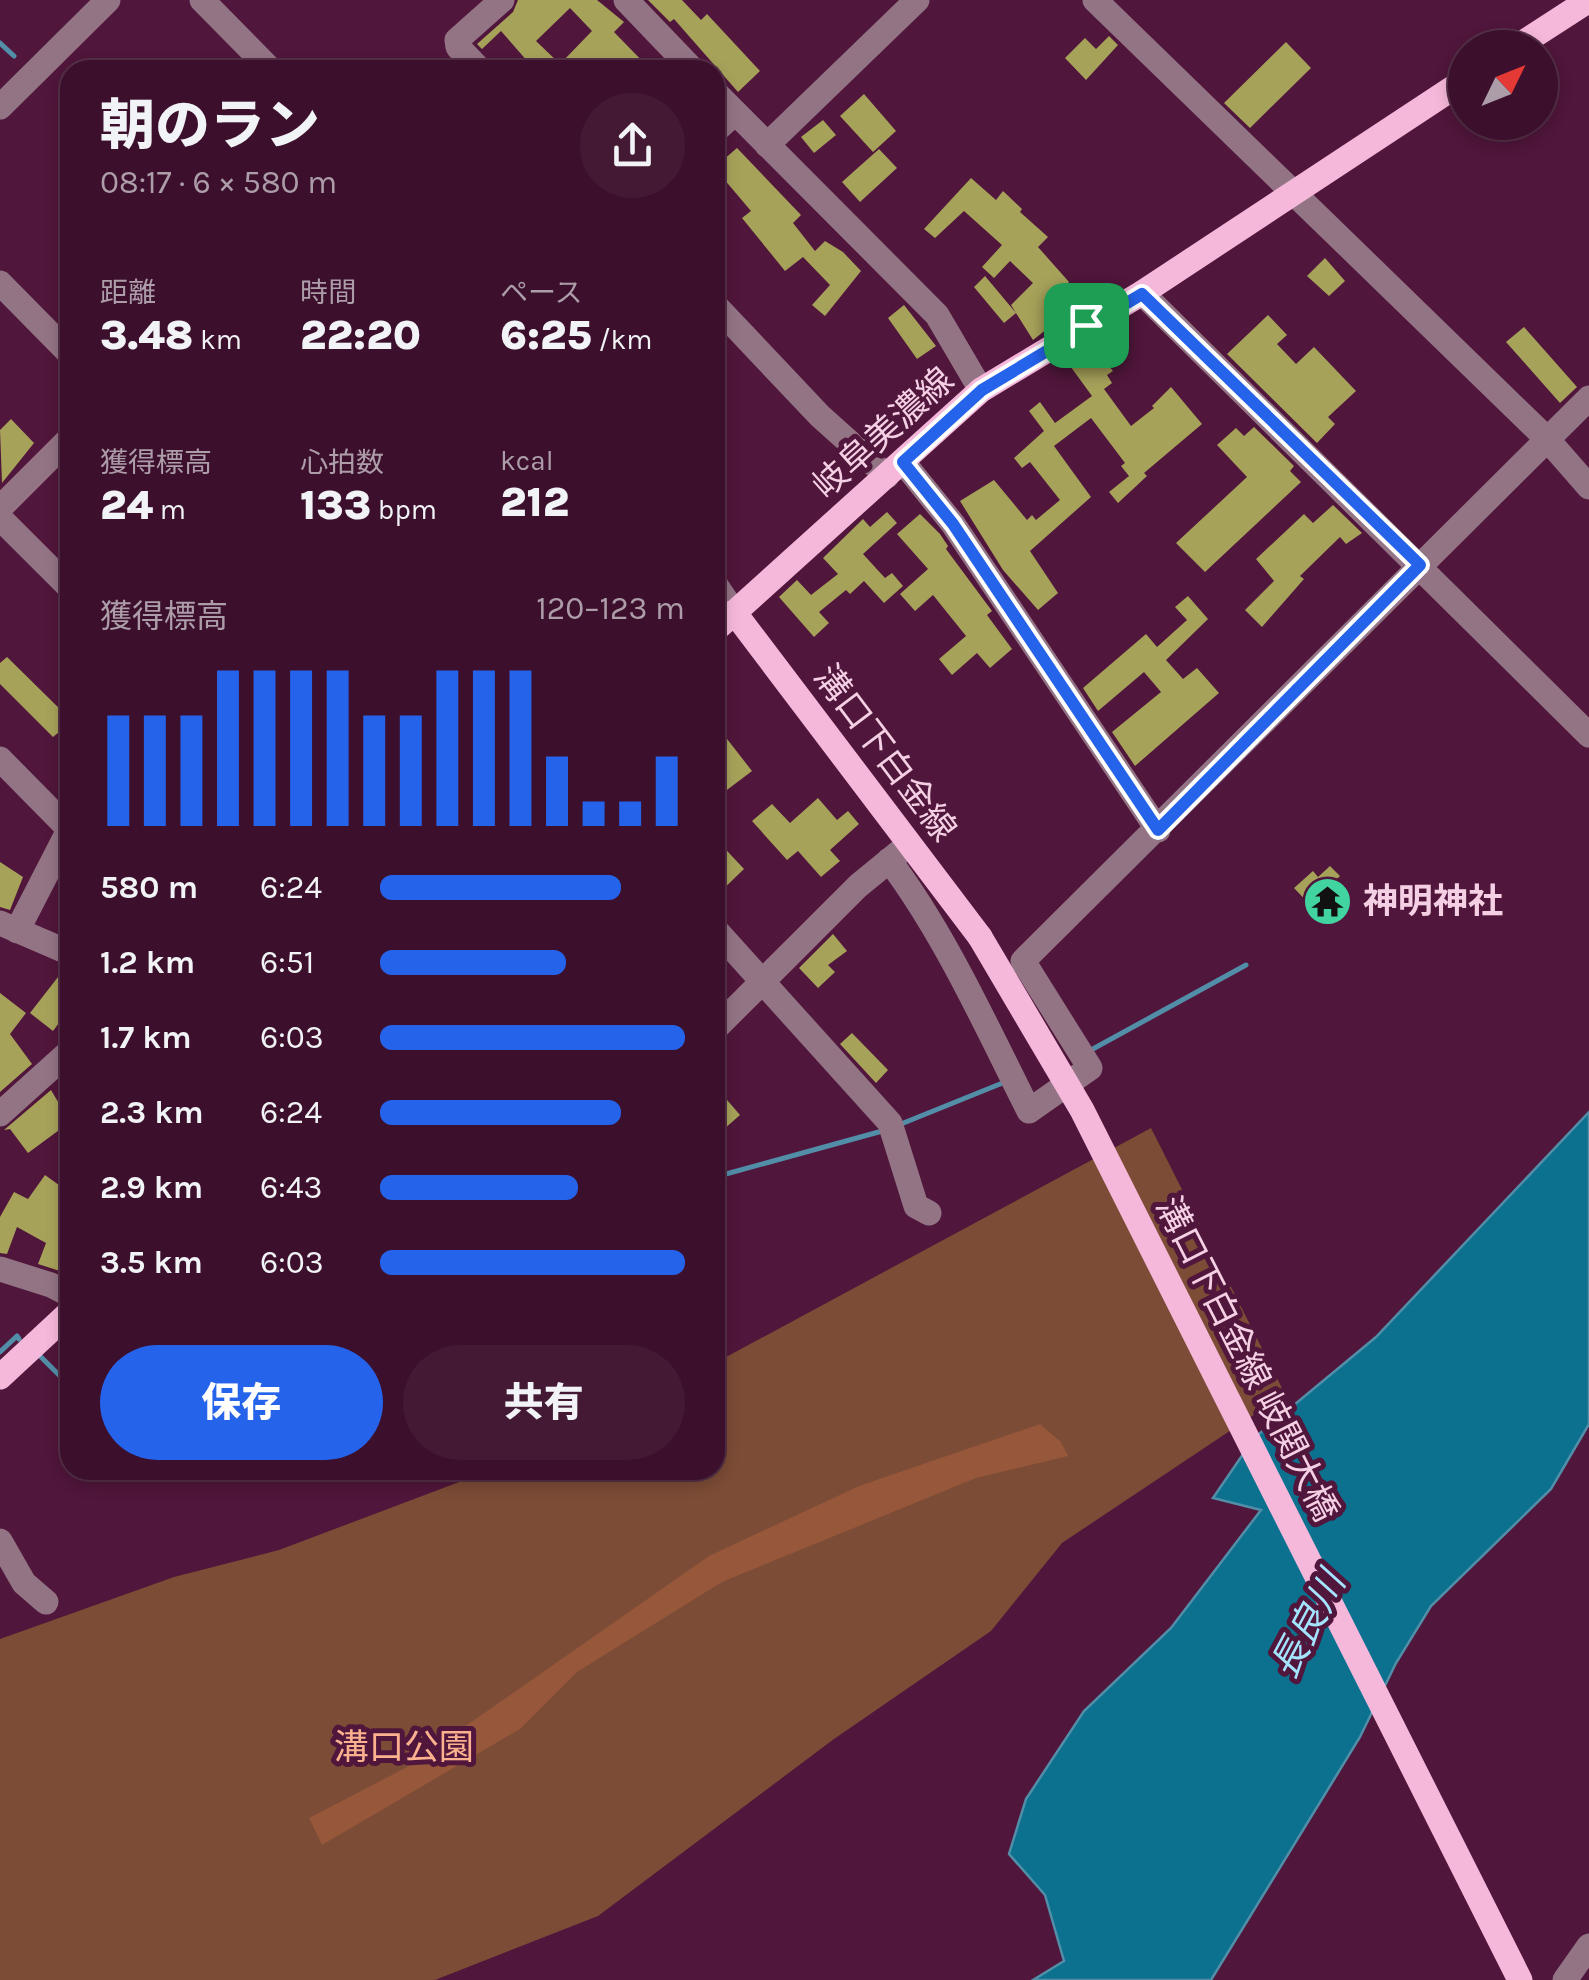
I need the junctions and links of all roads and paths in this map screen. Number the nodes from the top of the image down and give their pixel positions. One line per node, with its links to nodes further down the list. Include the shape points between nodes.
1 (108, 0): 14 (street)
2 (202, 0): 9 (street)
3 (502, 0): 10 (street, via 457,40)
4 (626, 0): 11 (street)
5 (918, 0): 17 (street)
6 (1095, 0): 18 (street)
7 (1586, 5): 8 (main road)
8 (1545, 30)
9 (261, 60)
10 (470, 60)
11 (683, 60)
12 (1448, 91): 18 (main road, 岐阜美濃線)
13 (725, 102): 15 (street)
14 (0, 107)
15 (735, 113): 16 (street); 17 (street)
16 (725, 122)
17 (768, 145): 23 (street, via 937,314)
18 (1295, 191): 20 (main road, 岐阜美濃線); 25 (street)
19 (0, 283): 22 (street)
20 (1142, 294): 23 (main road, 岐阜美濃線); 31 (street)
21 (725, 316): 27 (street, via 820,416)
22 (60, 344)
23 (982, 390): 27 (main road, 岐阜美濃線)
24 (1589, 398): 25 (street)
25 (1547, 439): 28 (street); 31 (street)
26 (60, 448): 29 (street)
27 (895, 469): 34 (main road, 岐阜美濃線); 39 (street, via 953,524)
28 (1589, 487)
29 (0, 508)
30 (0, 518): 32 (street)
31 (1420, 565): 36 (street); 39 (street)
32 (60, 578)
33 (725, 599): 34 (street)
34 (734, 612): 35 (main road, 岐阜美濃線); 41 (main road, 溝口下白金線)
35 (725, 621)
36 (1589, 735)
37 (0, 759): 38 (street)
38 (60, 818)
39 (1158, 830): 41 (street, via 1023,961 1090,1068 1029,1111 910,888)
40 (60, 844): 42 (street)
41 (899, 851): 43 (main road, 溝口下白金線); 46 (street)
42 (9, 927): 45 (street)
43 (980, 937): 58 (main road, 溝口下白金線 岐関大橋, bridge, via 1082,1110)
44 (725, 939): 46 (street)
45 (60, 949)
46 (765, 980): 47 (street); 50 (street, via 892,1129 916,1206)
47 (725, 1019)
48 (60, 1061): 49 (street)
49 (0, 1114)
50 (929, 1213)
51 (0, 1269): 52 (street)
52 (60, 1290)
53 (60, 1321): 54 (main road)
54 (0, 1377)
55 (0, 1541): 56 (street, via 24,1583)
56 (46, 1602)
57 (1589, 1946): 59 (street)
58 (1520, 1980)
59 (1565, 1980)

